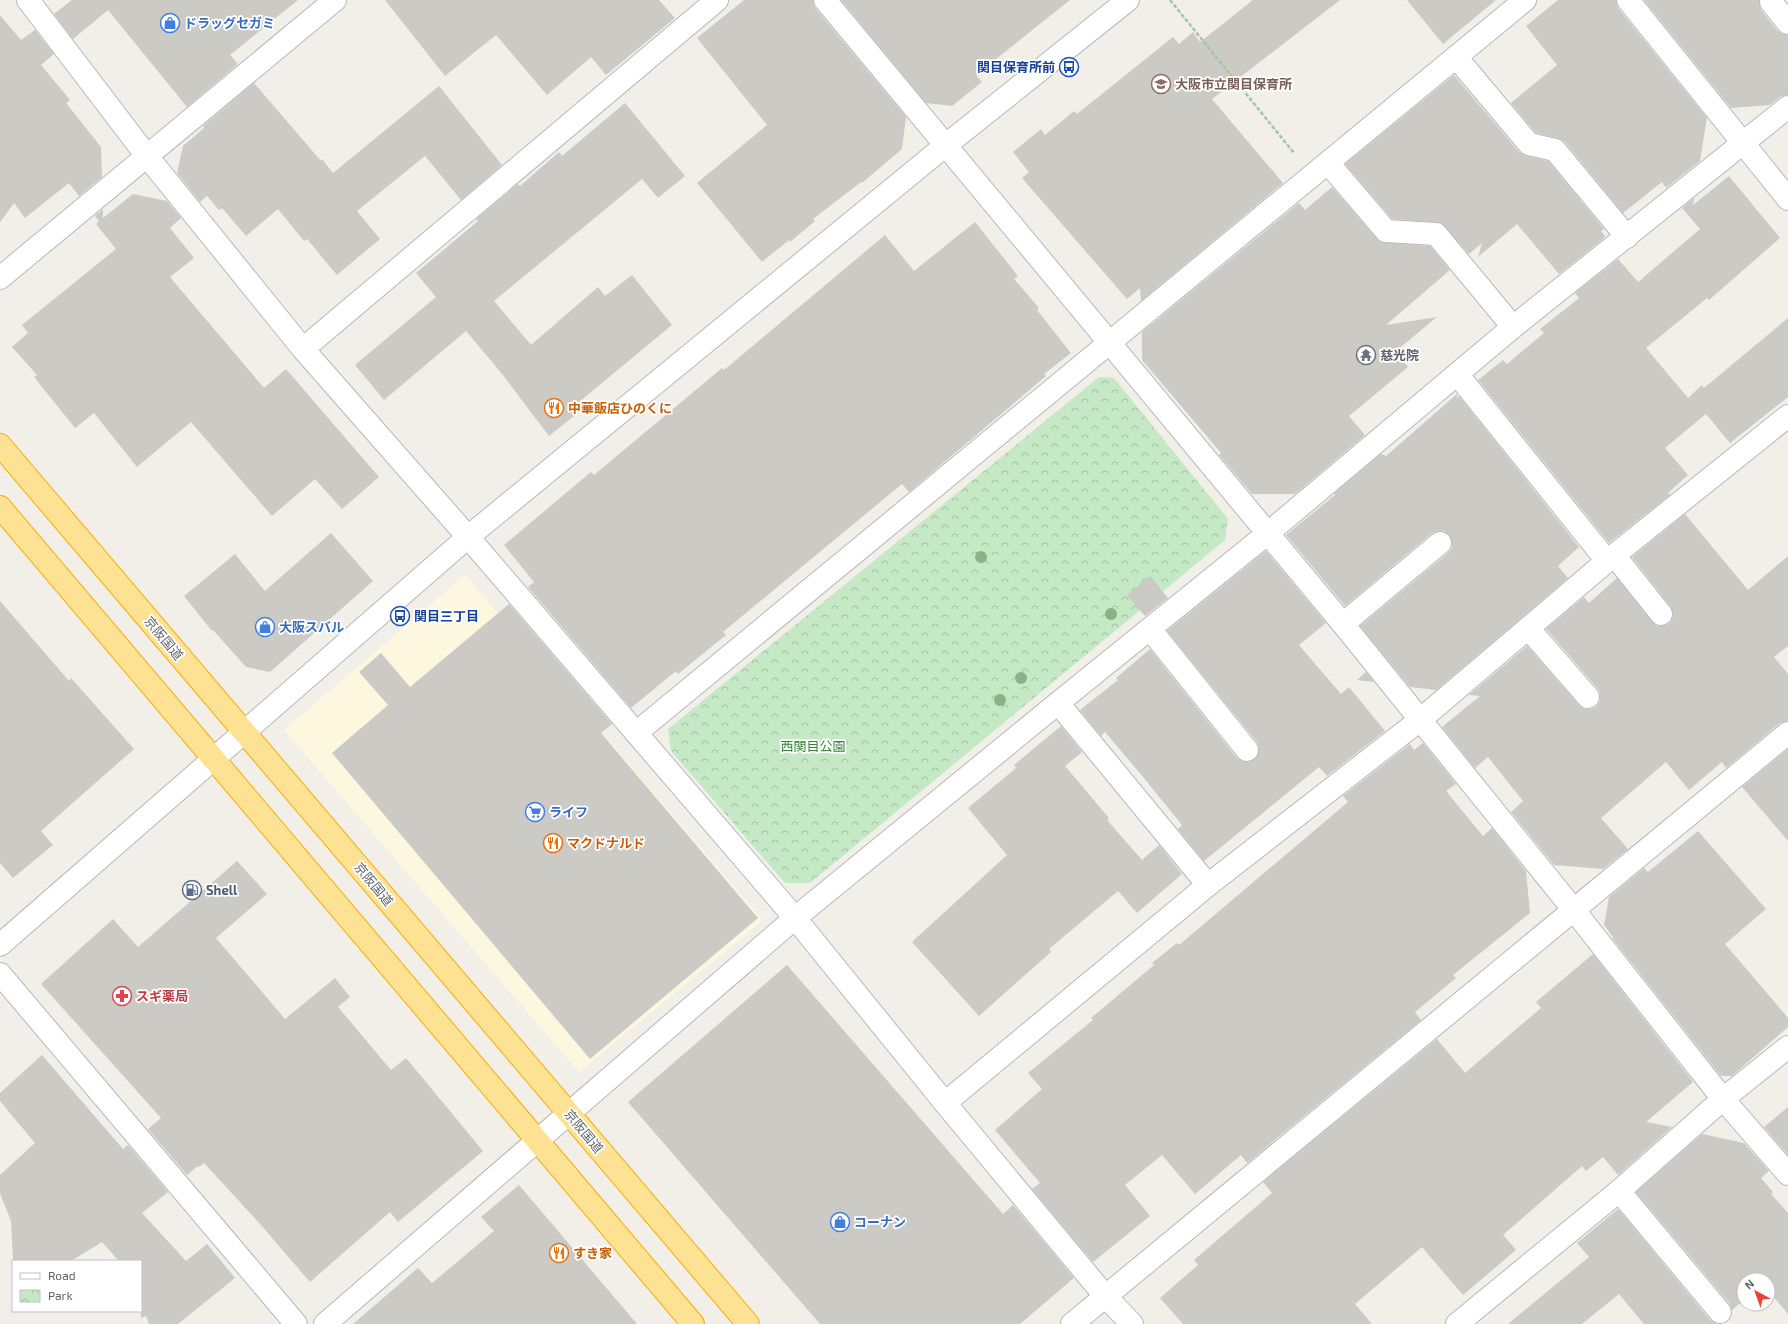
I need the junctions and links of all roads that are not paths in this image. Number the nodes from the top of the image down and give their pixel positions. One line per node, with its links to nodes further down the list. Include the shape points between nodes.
1 (28, 0): 14 (street)
2 (335, 0): 14 (street)
3 (717, 0): 21 (street)
4 (825, 0): 13 (street)
5 (1128, 0): 13 (street)
6 (1525, 0): 10 (street)
7 (1628, 0): 12 (street)
8 (1771, 2): 9 (street)
9 (1788, 23)
10 (1456, 57): 15 (street); 17 (street, via 1529,144 1554,150)
11 (1788, 107): 12 (street)
12 (1743, 144): 16 (street); 17 (street)
13 (946, 145): 20 (street); 27 (street)
14 (146, 155): 18 (street); 21 (street)
15 (1320, 170): 19 (street, via 1386,231 1436,234); 20 (street)
16 (1788, 199)
17 (1626, 237): 19 (street)
18 (0, 278)
19 (1513, 327): 22 (street)
20 (1108, 343): 26 (street); 38 (street)
21 (302, 349): 27 (street)
22 (1457, 374): 26 (street); 29 (street)
23 (1788, 416): 29 (street)
24 (0, 445): 37 (highway, 京阪国道)
25 (0, 507): 41 (highway)
26 (1267, 534): 31 (street); 32 (street)
27 (468, 537): 37 (street); 38 (street)
28 (1440, 543): 31 (street)
29 (1611, 558): 30 (street); 33 (street)
30 (1661, 614)
31 (1343, 624): 36 (street)
32 (1150, 628): 35 (street); 40 (street)
33 (1528, 628): 34 (street); 36 (street)
34 (1588, 697)
35 (1058, 703): 42 (street); 44 (street)
36 (1420, 720): 42 (street); 43 (street)
37 (244, 732): 41 (street); 50 (highway, 京阪国道)
38 (636, 733): 44 (street)
39 (1788, 733): 43 (street)
40 (1247, 750)
41 (213, 760): 45 (street); 51 (highway)
42 (1208, 885): 49 (street)
43 (1573, 909): 48 (street); 54 (street)
44 (795, 918): 49 (street); 50 (street)
45 (0, 945)
46 (0, 974): 56 (street)
47 (1788, 1047): 48 (street)
48 (1723, 1099): 52 (street); 53 (street)
49 (945, 1103): 54 (street)
50 (569, 1113): 51 (street); 59 (highway, 京阪国道)
51 (538, 1141): 57 (street); 58 (highway)
52 (1788, 1174)
53 (1619, 1190): 55 (street); 62 (street)
54 (1105, 1296): 60 (street); 61 (street)
55 (1720, 1312)
56 (296, 1324)
57 (325, 1324)
58 (694, 1324)
59 (748, 1324)
60 (1072, 1324)
61 (1132, 1324)
62 (1457, 1324)

